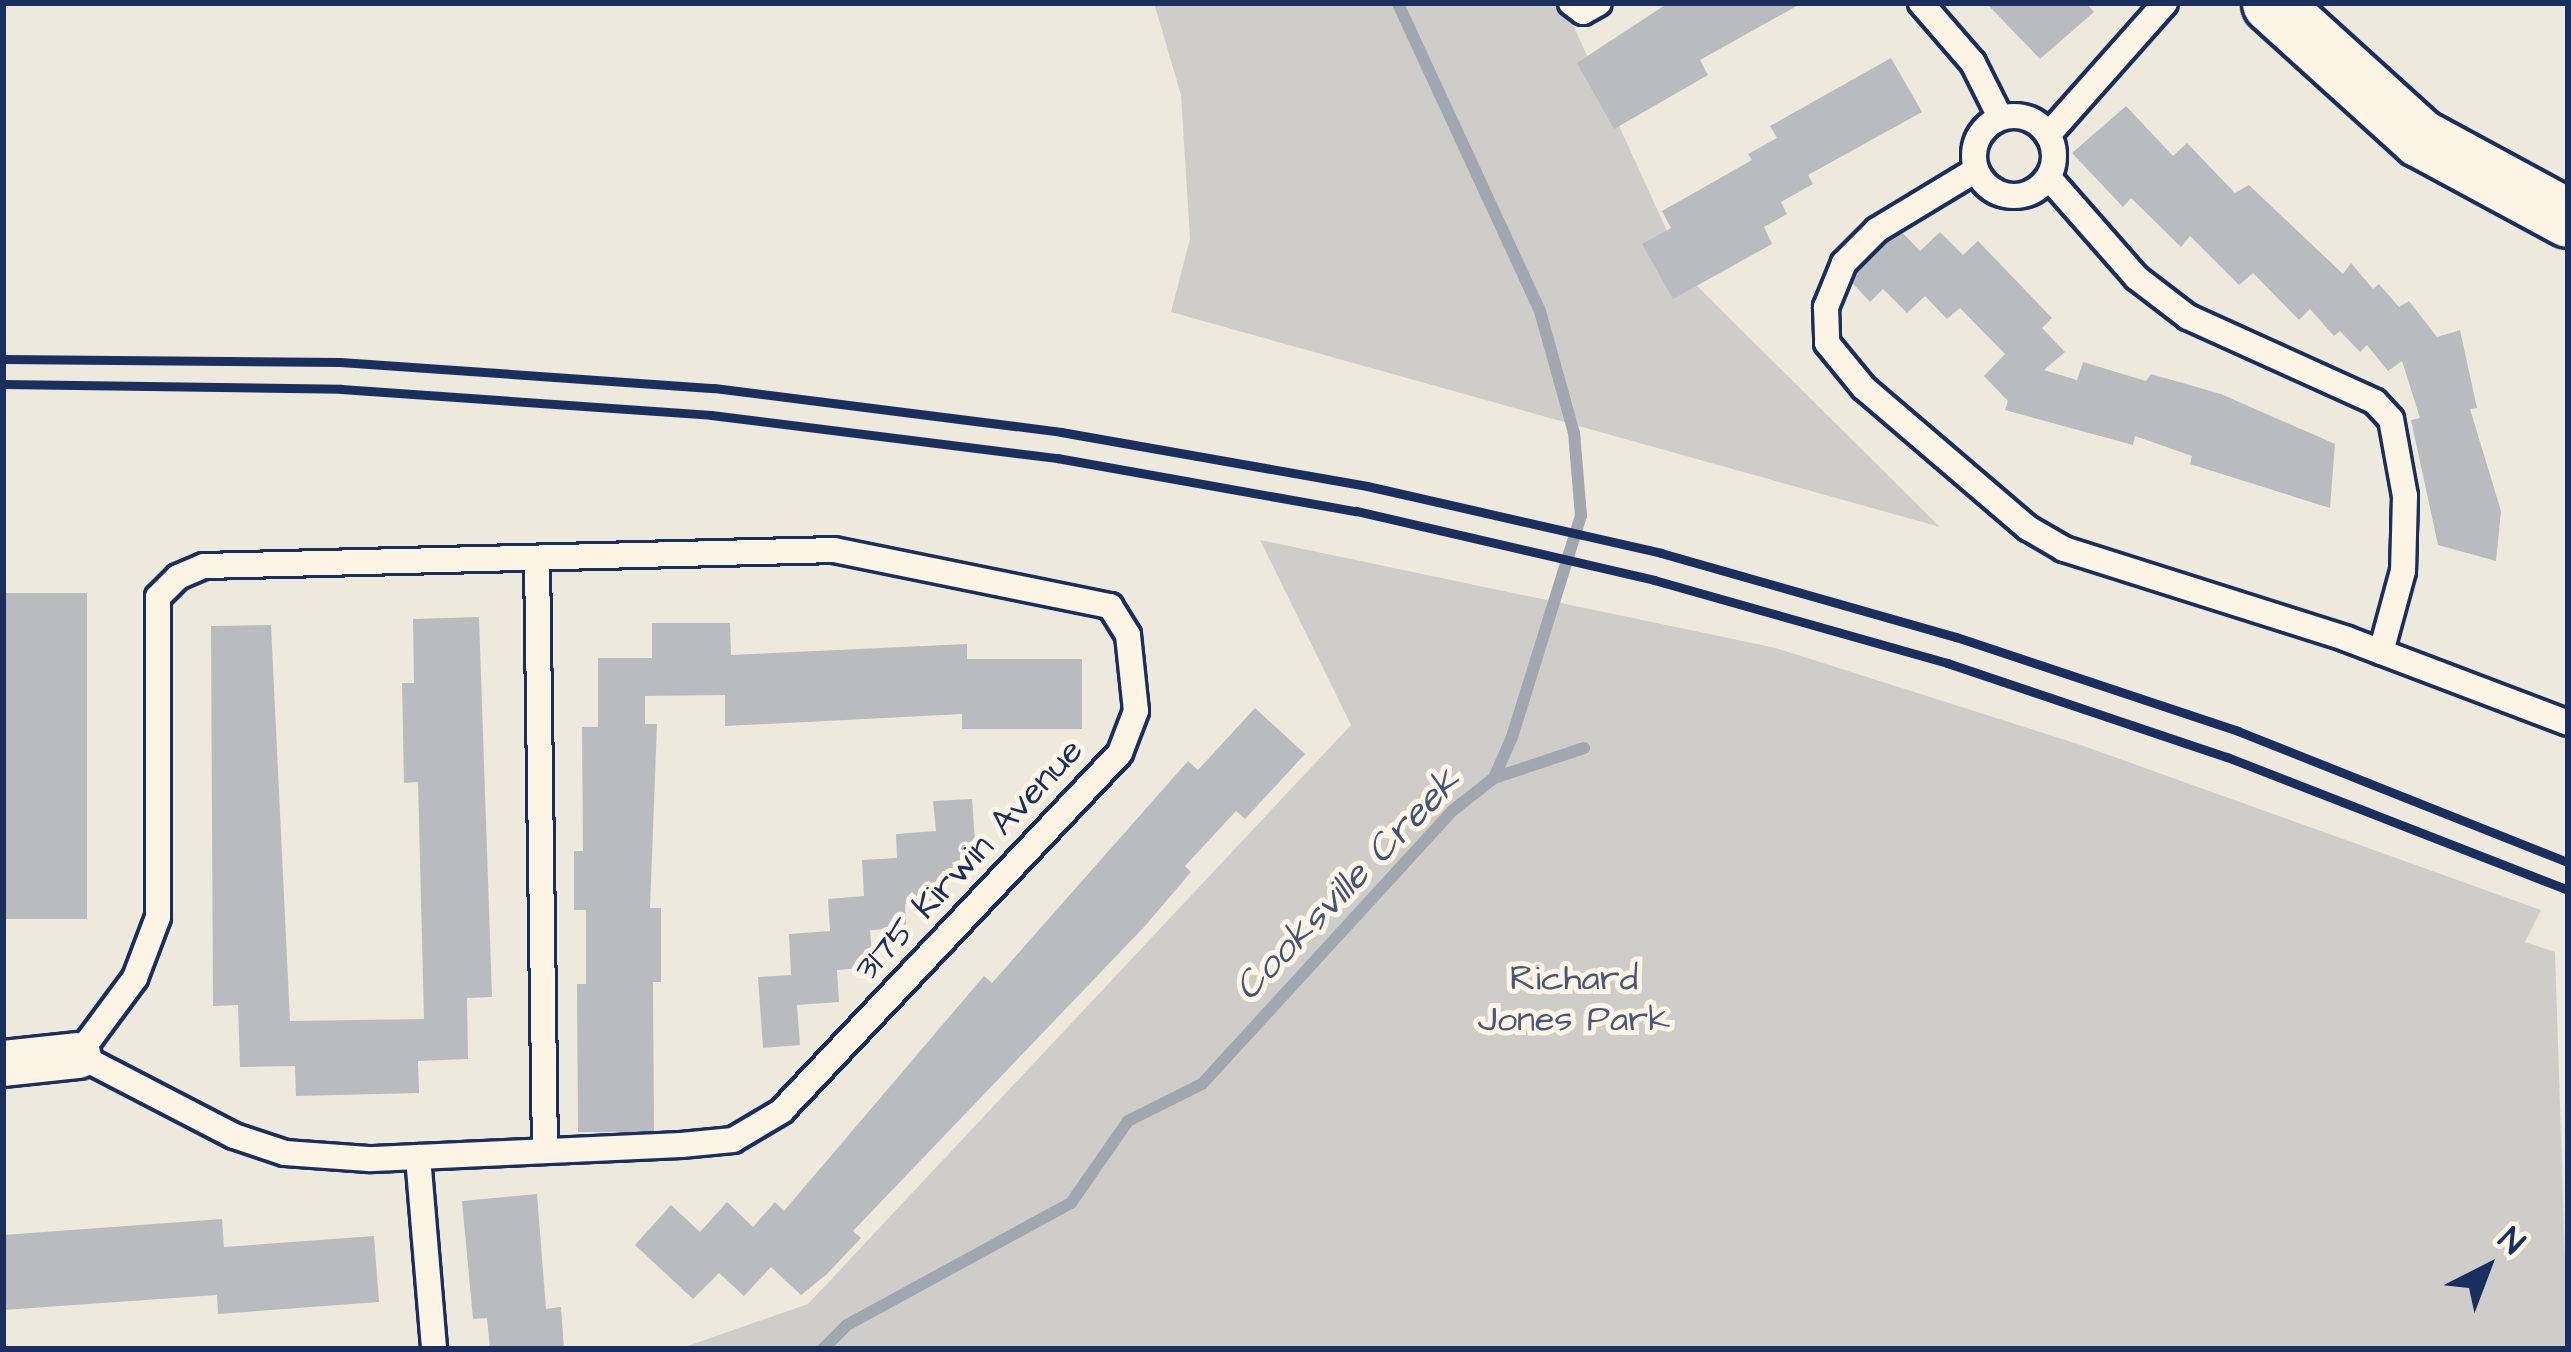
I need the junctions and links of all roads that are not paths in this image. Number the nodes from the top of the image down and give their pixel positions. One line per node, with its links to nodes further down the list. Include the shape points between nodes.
1 (1571, 3): 2 (lane, via 1583,12)
2 (1598, 3)
3 (1921, 3): 6 (lane, via 1973,63)
4 (2165, 3): 7 (lane)
5 (2271, 3): 10 (street, via 2420,138)
6 (2000, 117): 7 (lane, via 2026,116); 8 (lane, via 1979,134)
7 (2048, 135): 9 (lane, via 2055,154)
8 (1976, 170): 9 (lane, via 2002,196 2027,195); 12 (lane, via 1877,230 1844,263 1826,307 1827,343 1864,388 2028,528 2064,549)
9 (2049, 178): 12 (lane, via 2137,278 2188,317 2374,402 2391,419 2403,476 2403,571)
10 (2568, 218)
11 (537, 558): 14 (lane, 3175 Kirwin Avenue, via 204,566 158,597 158,917 135,978); 16 (lane); 16 (lane, 3175 Kirwin Avenue, via 834,550 1080,593 1110,606 1129,634 1136,711 1120,753 782,1111 734,1140)
12 (2381, 652): 13 (lane)
13 (2568, 723)
14 (77, 1055): 15 (street); 17 (lane, 3175 Kirwin Avenue, via 234,1136 285,1153)
15 (3, 1063)
16 (544, 1151): 17 (lane, 3175 Kirwin Avenue)
17 (418, 1157): 18 (lane)
18 (434, 1349)

